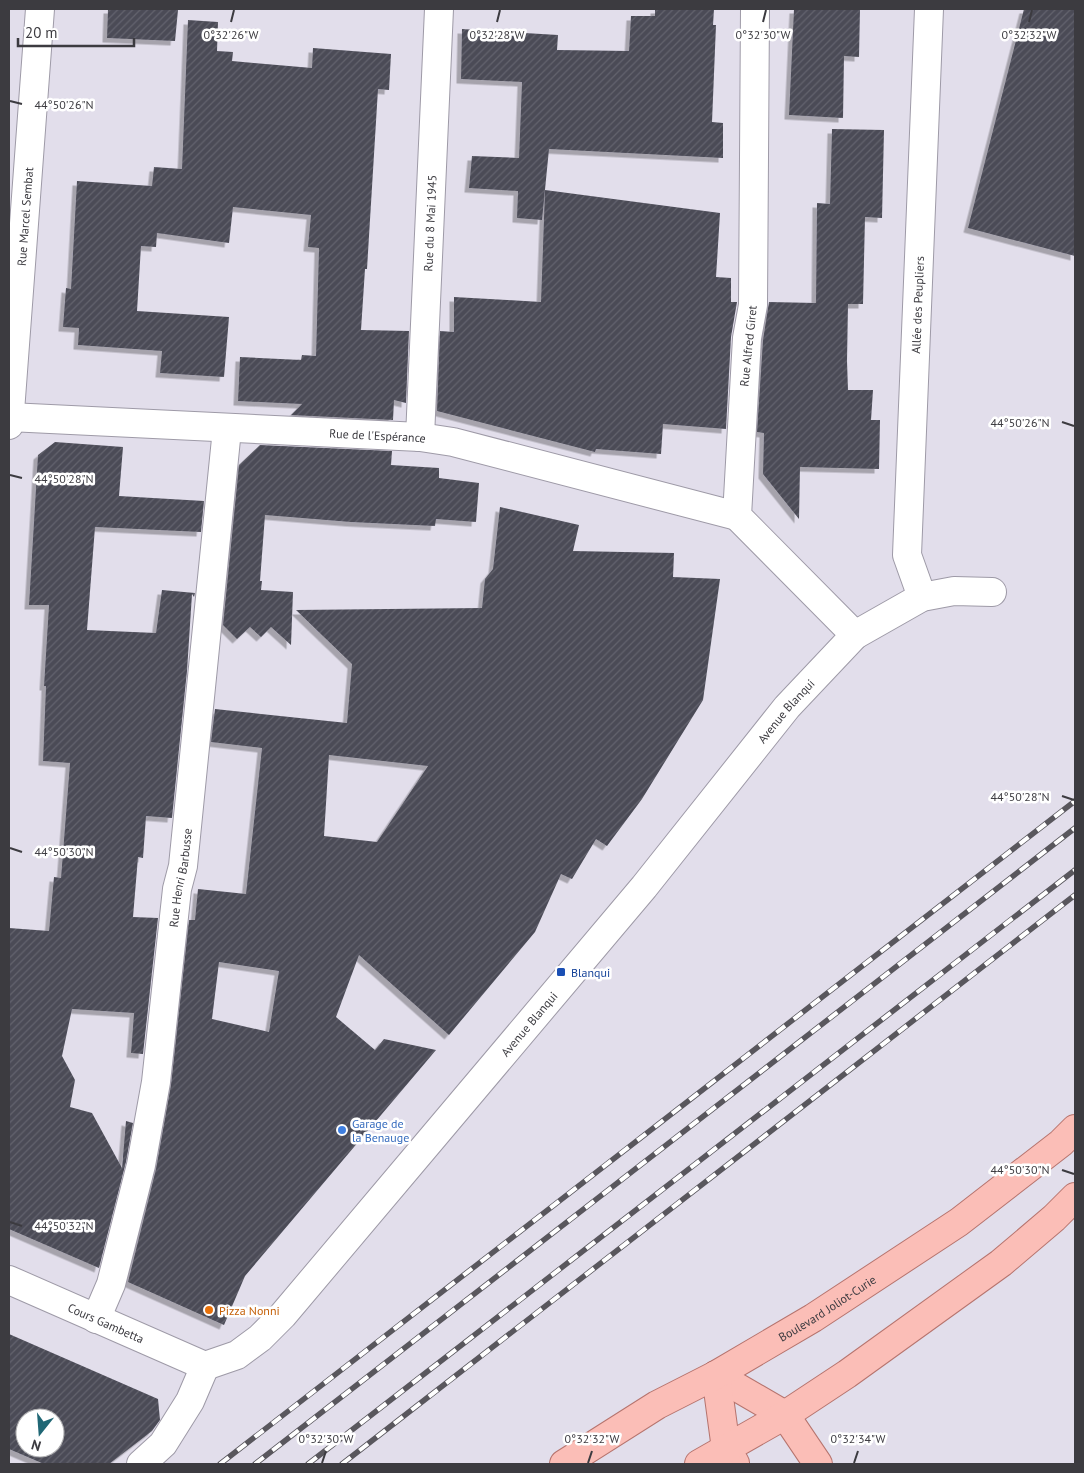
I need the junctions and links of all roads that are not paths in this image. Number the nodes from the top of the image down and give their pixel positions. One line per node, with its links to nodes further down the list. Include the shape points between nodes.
1 (40, 9): 5 (street, Rue Marcel Sembat)
2 (439, 9): 8 (street, Rue du 8 Mai 1945)
3 (755, 9): 9 (street, Rue Alfred Giret, via 753,305 747,338)
4 (929, 9): 11 (street, Allée des Peupliers, via 907,555)
5 (9, 417): 6 (street, Rue Marcel Sembat); 7 (street, Rue de l'Espérance)
6 (9, 425)
7 (227, 428): 8 (street, Rue de l'Espérance); 16 (street, Rue Henri Barbusse, via 184,856 177,889 156,1082 139,1174 111,1284)
8 (420, 437): 9 (street, Rue de l'Espérance, via 453,442)
9 (737, 516): 12 (street)
10 (992, 592): 11 (street, Avenue Blanqui, via 954,591)
11 (922, 597): 12 (street, Avenue Blanqui)
12 (855, 635): 17 (street, Avenue Blanqui, via 787,707 644,887 283,1315 237,1355)
13 (1075, 1129): 18 (main road, Boulevard Joliot-Curie, via 959,1222 813,1318)
14 (1075, 1197): 19 (main road, via 1001,1263)
15 (9, 1280): 16 (street, Cours Gambetta)
16 (96, 1319): 17 (street, Cours Gambetta)
17 (205, 1366): 21 (street, via 190,1401 163,1444)
18 (716, 1374): 19 (main road); 20 (main road); 22 (main road, Boulevard Joliot-Curie, via 657,1405)
19 (785, 1415): 20 (main road); 24 (main road)
20 (731, 1457): 23 (main road)
21 (140, 1464)
22 (564, 1464)
23 (699, 1464)
24 (818, 1464)

